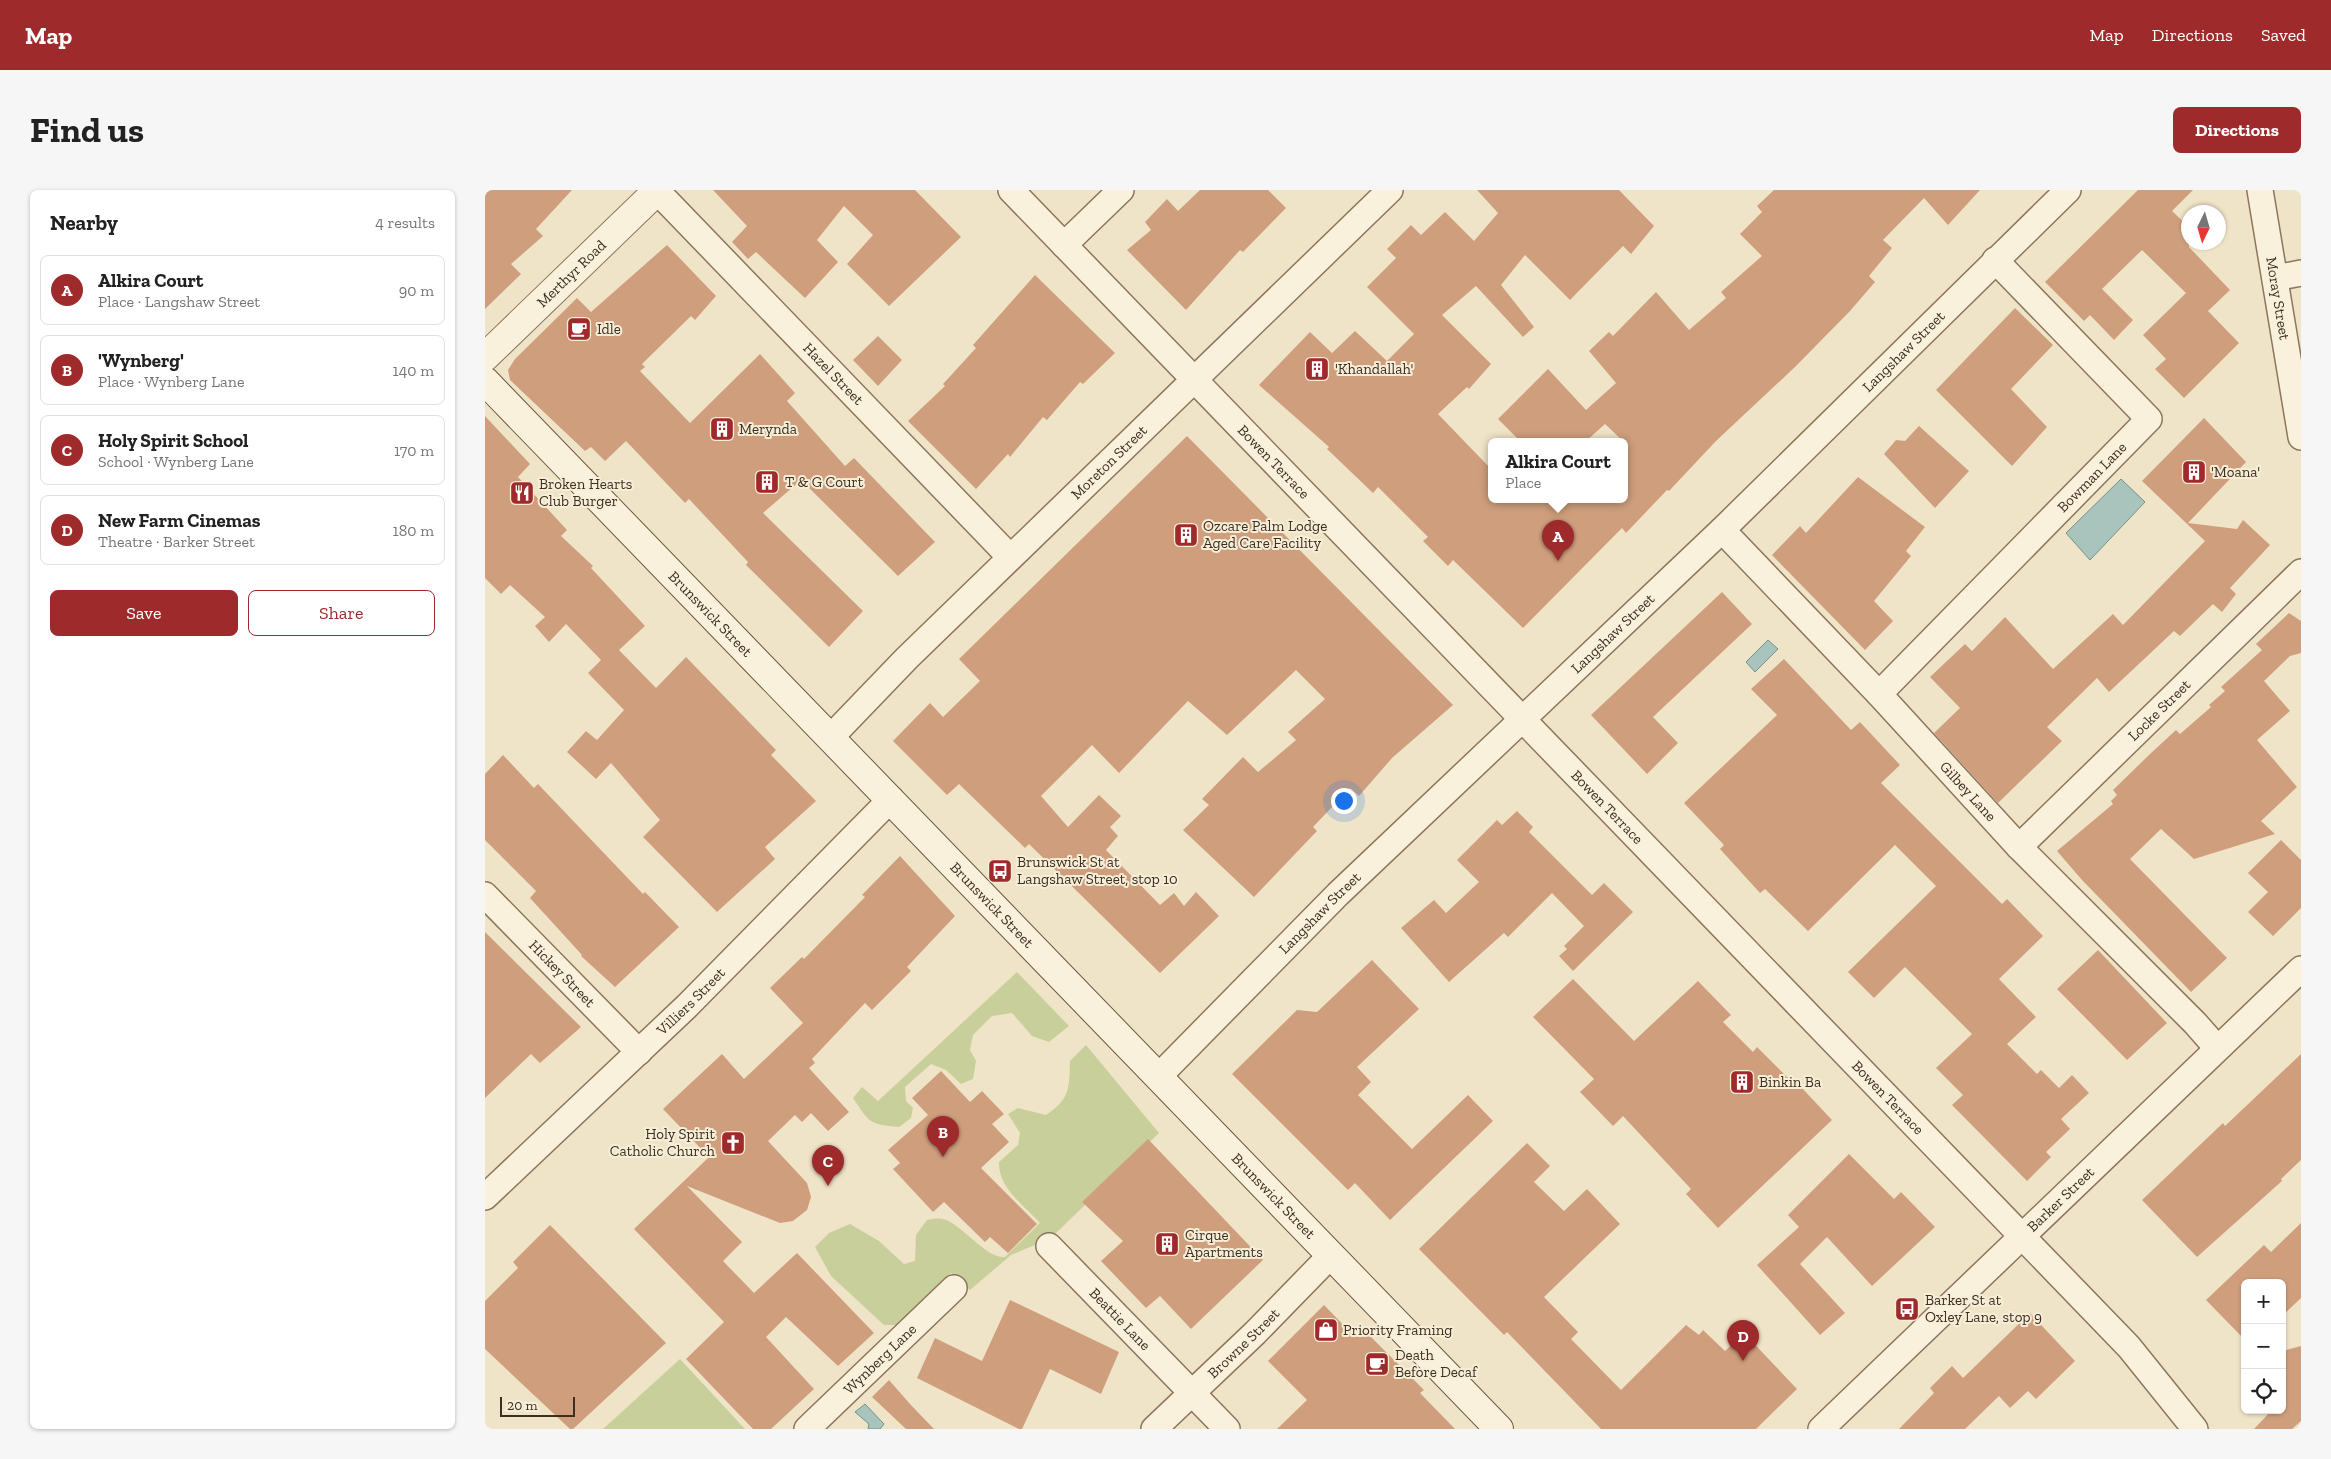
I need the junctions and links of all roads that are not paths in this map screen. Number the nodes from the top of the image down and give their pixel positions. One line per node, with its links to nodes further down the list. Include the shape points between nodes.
1 (1011, 190): 7 (street, Bowen Terrace)
2 (1121, 190): 7 (street)
3 (1390, 190): 12 (street, Moreton Street)
4 (2067, 190): 8 (street, Langshaw Street)
5 (2260, 190): 10 (street, Moray Street)
6 (657, 191): 11 (main road, Merthyr Road); 16 (street, Hazel Street)
7 (1064, 245): 12 (street, Bowen Terrace)
8 (1995, 260): 15 (street, Langshaw Street); 18 (street, Bowman Lane, via 2149,419)
9 (2301, 273): 10 (street)
10 (2275, 278): 14 (street, Moray Street)
11 (485, 357)
12 (1195, 379): 16 (street, Moreton Street); 19 (street, Bowen Terrace)
13 (485, 381): 20 (main road, Brunswick Street)
14 (2301, 437)
15 (1721, 530): 18 (street, Gilbey Lane); 19 (street, Langshaw Street)
16 (1010, 557): 20 (street, Moreton Street)
17 (2301, 572): 22 (street, Locke Street)
18 (1879, 694): 22 (street, Gilbey Lane)
19 (1521, 719): 27 (street, Langshaw Street, via 1338,894); 29 (street, Bowen Terrace)
20 (831, 737): 21 (main road, Brunswick Street)
21 (891, 799): 26 (street, Villiers Street, via 816,878); 27 (main road, Brunswick Street)
22 (2019, 847): 25 (street, Gilbey Lane)
23 (485, 895): 26 (street, Hickey Street)
24 (2301, 969): 25 (street, Barker Street)
25 (2217, 1048): 29 (street, Barker Street)
26 (639, 1052): 28 (street, Villiers Street)
27 (1159, 1076): 31 (main road, Brunswick Street)
28 (485, 1197)
29 (2022, 1236): 38 (street, Barker Street); 39 (street, Bowen Terrace, via 2129,1347)
30 (1049, 1246): 33 (street, Beattie Lane)
31 (1331, 1256): 33 (street, Browne Street); 37 (main road, Brunswick Street)
32 (954, 1288): 34 (street, Wynberg Lane)
33 (1192, 1392): 35 (street, Browne Street); 36 (street, Beattie Lane)
34 (807, 1429)
35 (1153, 1429)
36 (1227, 1429)
37 (1499, 1429)
38 (1821, 1429)
39 (2195, 1429)

